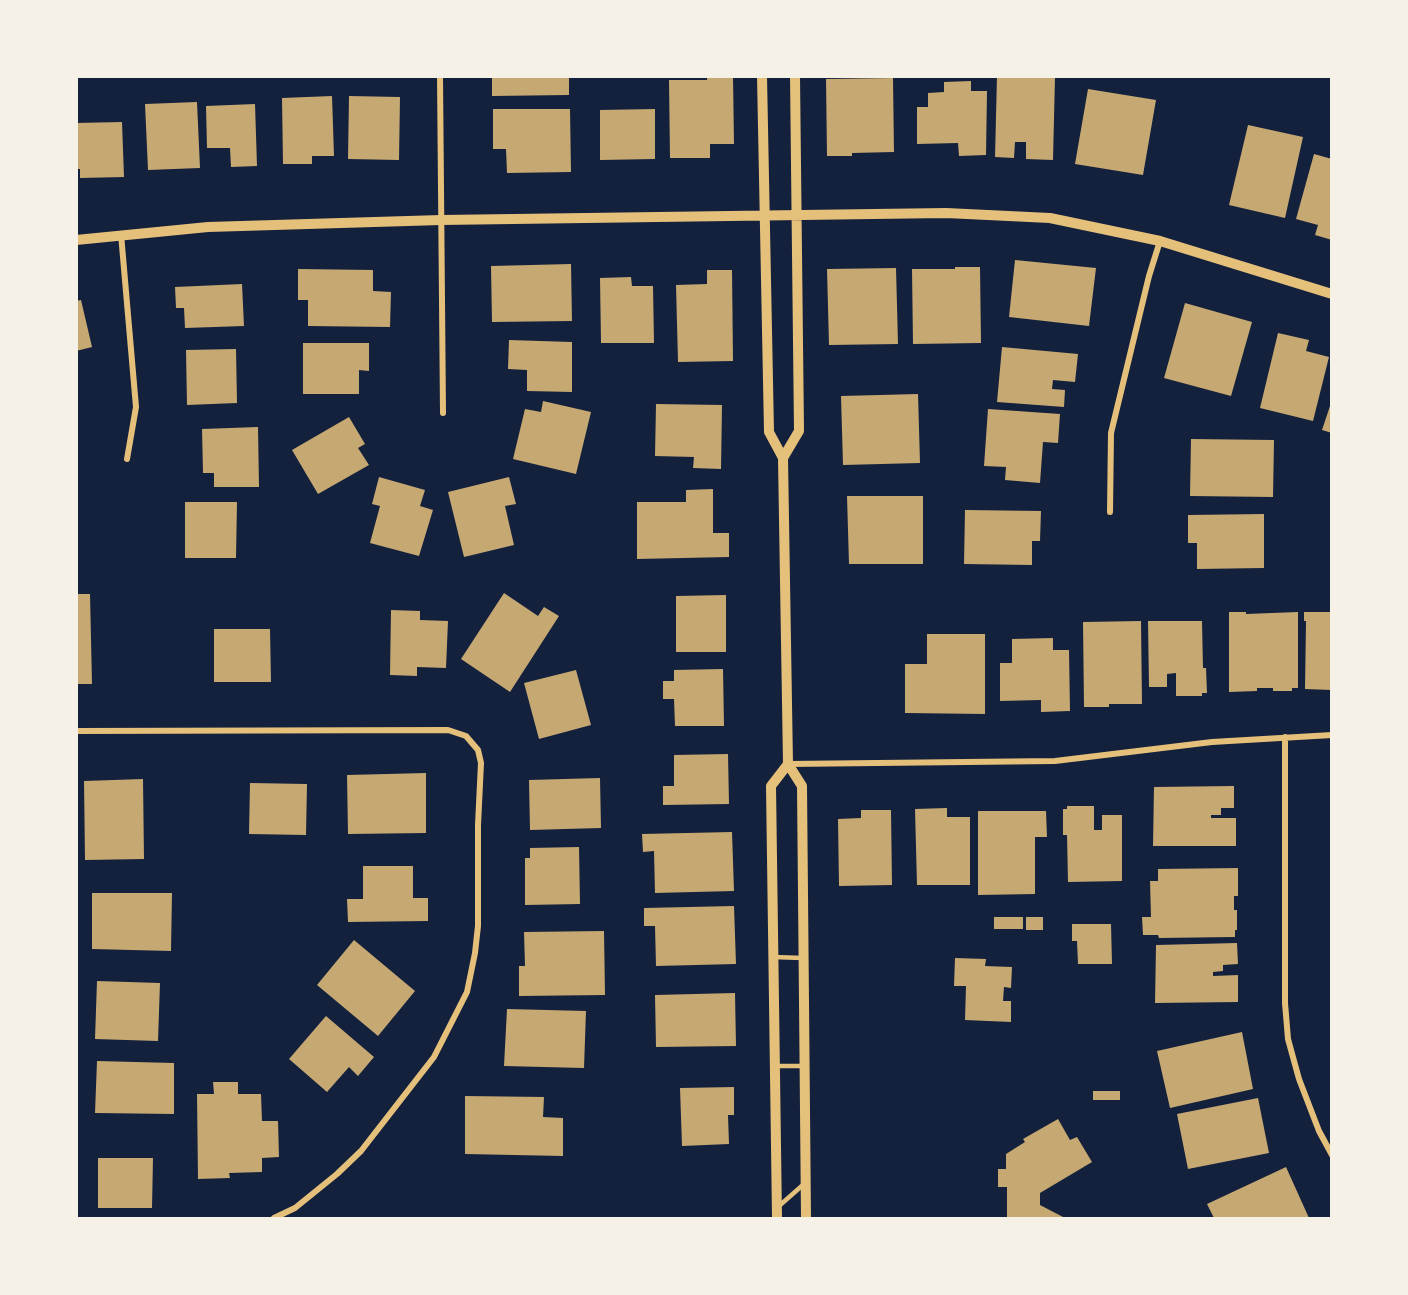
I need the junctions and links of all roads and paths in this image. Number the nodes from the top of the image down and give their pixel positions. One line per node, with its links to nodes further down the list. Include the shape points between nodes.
1 (440, 76): 6 (street)
2 (762, 76): 5 (street)
3 (795, 76): 4 (street)
4 (797, 214): 5 (street); 9 (street, via 946,213 1050,218); 12 (street, via 799,430)
5 (764, 215): 6 (street); 12 (street, via 769,432)
6 (441, 220): 7 (street, via 208,227); 11 (street)
7 (121, 234): 8 (street); 13 (street, via 136,407)
8 (76, 240)
9 (1160, 241): 10 (street); 14 (street, via 1111,433)
10 (1332, 294)
11 (443, 413)
12 (783, 458): 18 (street)
13 (126, 459)
14 (1110, 512)
15 (76, 731): 26 (street, via 448,730 466,736 478,750 478,926 467,992 434,1058 361,1151 295,1208)
16 (1332, 735): 17 (street)
17 (1285, 737): 18 (street, via 1055,761); 23 (street, via 1288,1039 1299,1079)
18 (788, 764): 19 (street, via 771,786); 20 (street, via 802,786)
19 (773, 957): 20 (lane); 21 (street)
20 (804, 958): 22 (street)
21 (774, 1066): 22 (lane); 25 (street)
22 (805, 1066): 24 (street)
23 (1332, 1155)
24 (806, 1183): 25 (lane); 27 (street)
25 (777, 1213)
26 (274, 1218)
27 (806, 1218)

